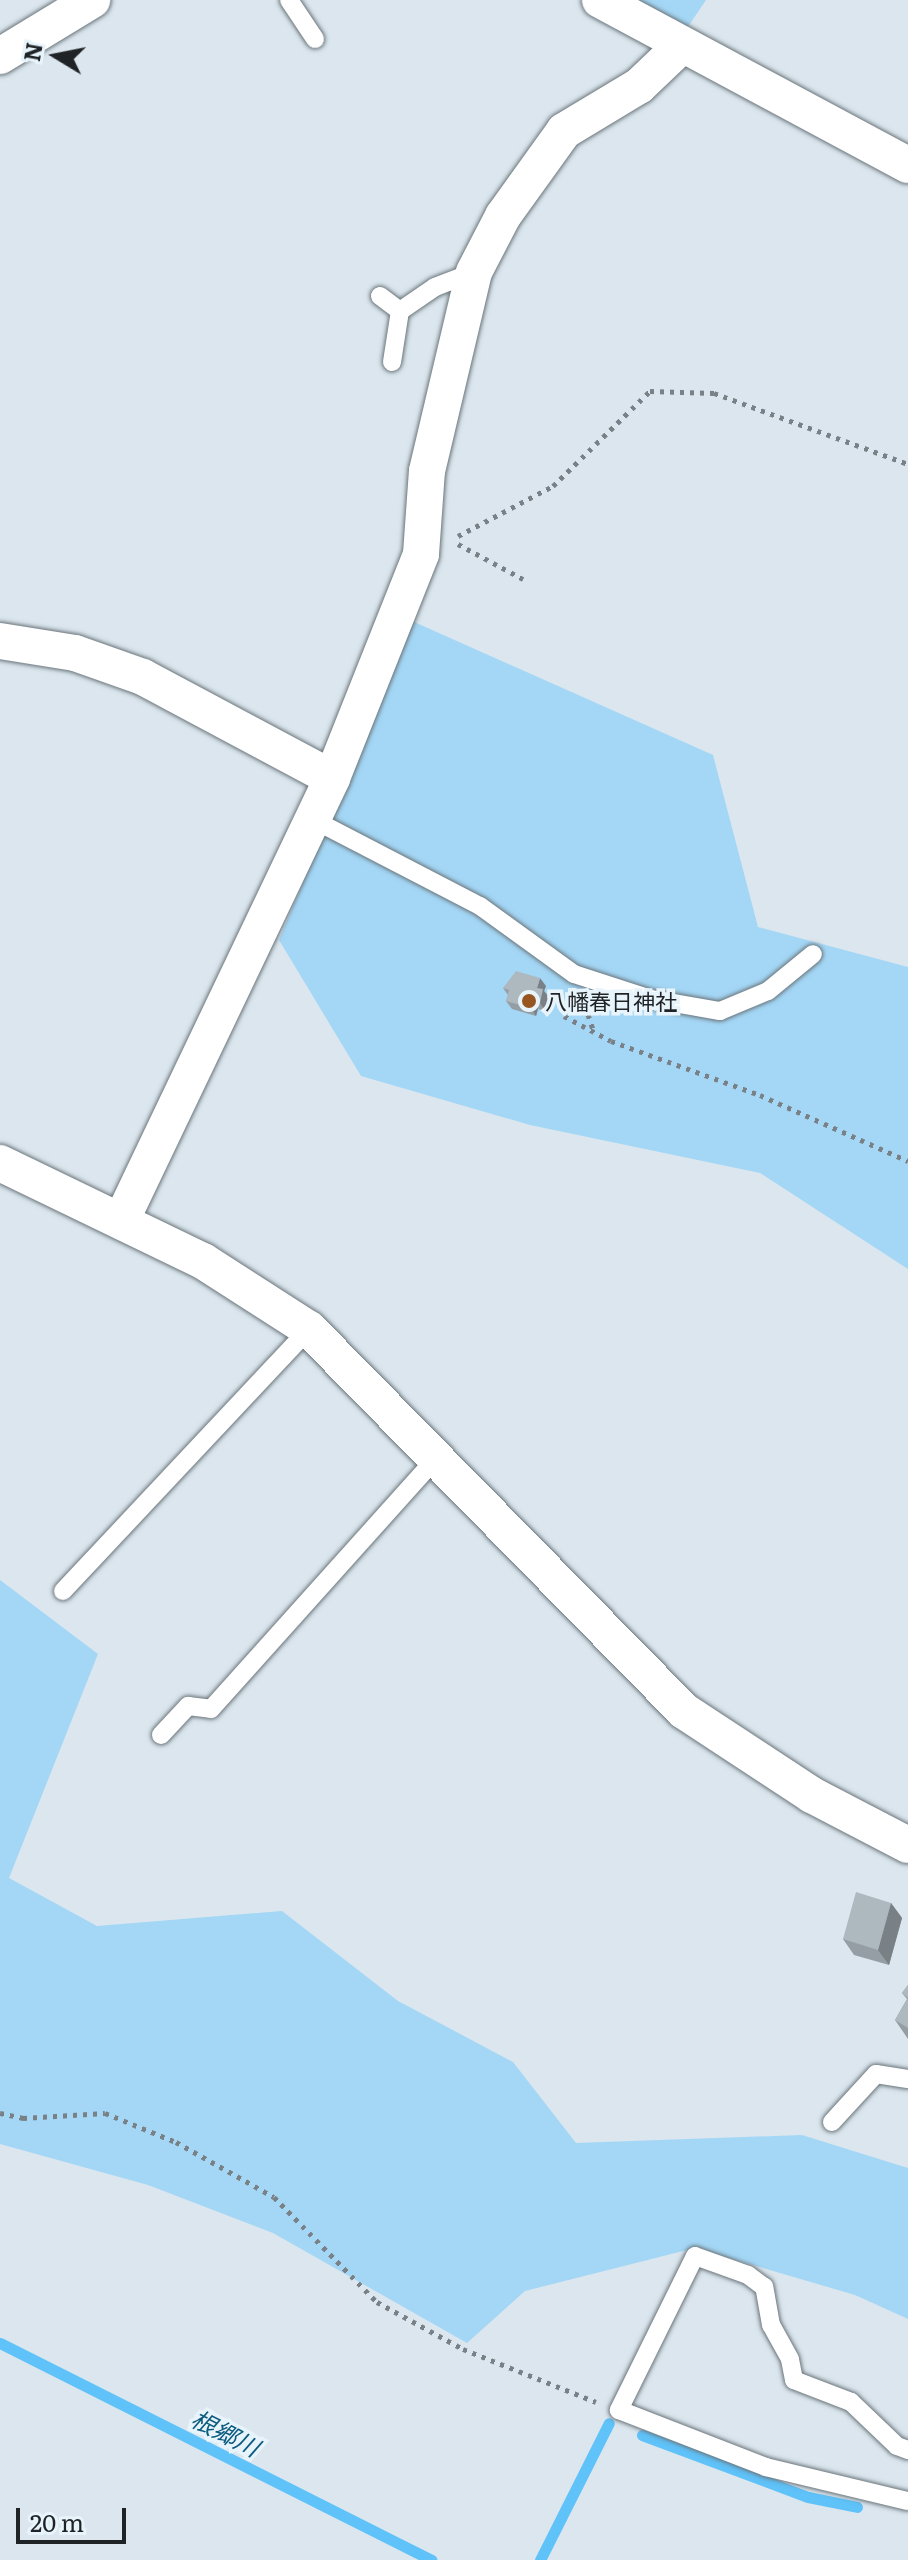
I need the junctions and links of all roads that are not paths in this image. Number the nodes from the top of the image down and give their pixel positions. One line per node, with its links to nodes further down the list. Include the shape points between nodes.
1 (92, 0): 6 (street)
2 (289, 0): 4 (lane)
3 (600, 0): 5 (street)
4 (315, 39)
5 (682, 45): 7 (street); 8 (street, via 639,86 564,131 503,216)
6 (0, 56)
7 (908, 165)
8 (474, 272): 10 (lane, via 435,287); 13 (street, via 427,471 421,554)
9 (380, 296): 10 (lane)
10 (400, 311): 11 (lane)
11 (392, 362)
12 (0, 641): 13 (street, via 75,653 143,677)
13 (332, 778): 14 (street)
14 (312, 819): 15 (lane, via 480,906 574,974 651,999 720,1011 768,991); 17 (street)
15 (813, 954)
16 (0, 1163): 17 (street)
17 (121, 1221): 18 (street, via 261,1295)
18 (309, 1329): 19 (street); 20 (lane)
19 (436, 1458): 21 (lane, via 211,1709 188,1706); 22 (street, via 684,1711 812,1795)
20 (63, 1591)
21 (161, 1735)
22 (908, 1845)
23 (908, 2079): 24 (lane, via 876,2074)
24 (832, 2122)
25 (908, 2450): 26 (lane, via 897,2446 851,2402 794,2380 771,2325 764,2287 748,2275 695,2256 619,2410 766,2467)
26 (908, 2501)

